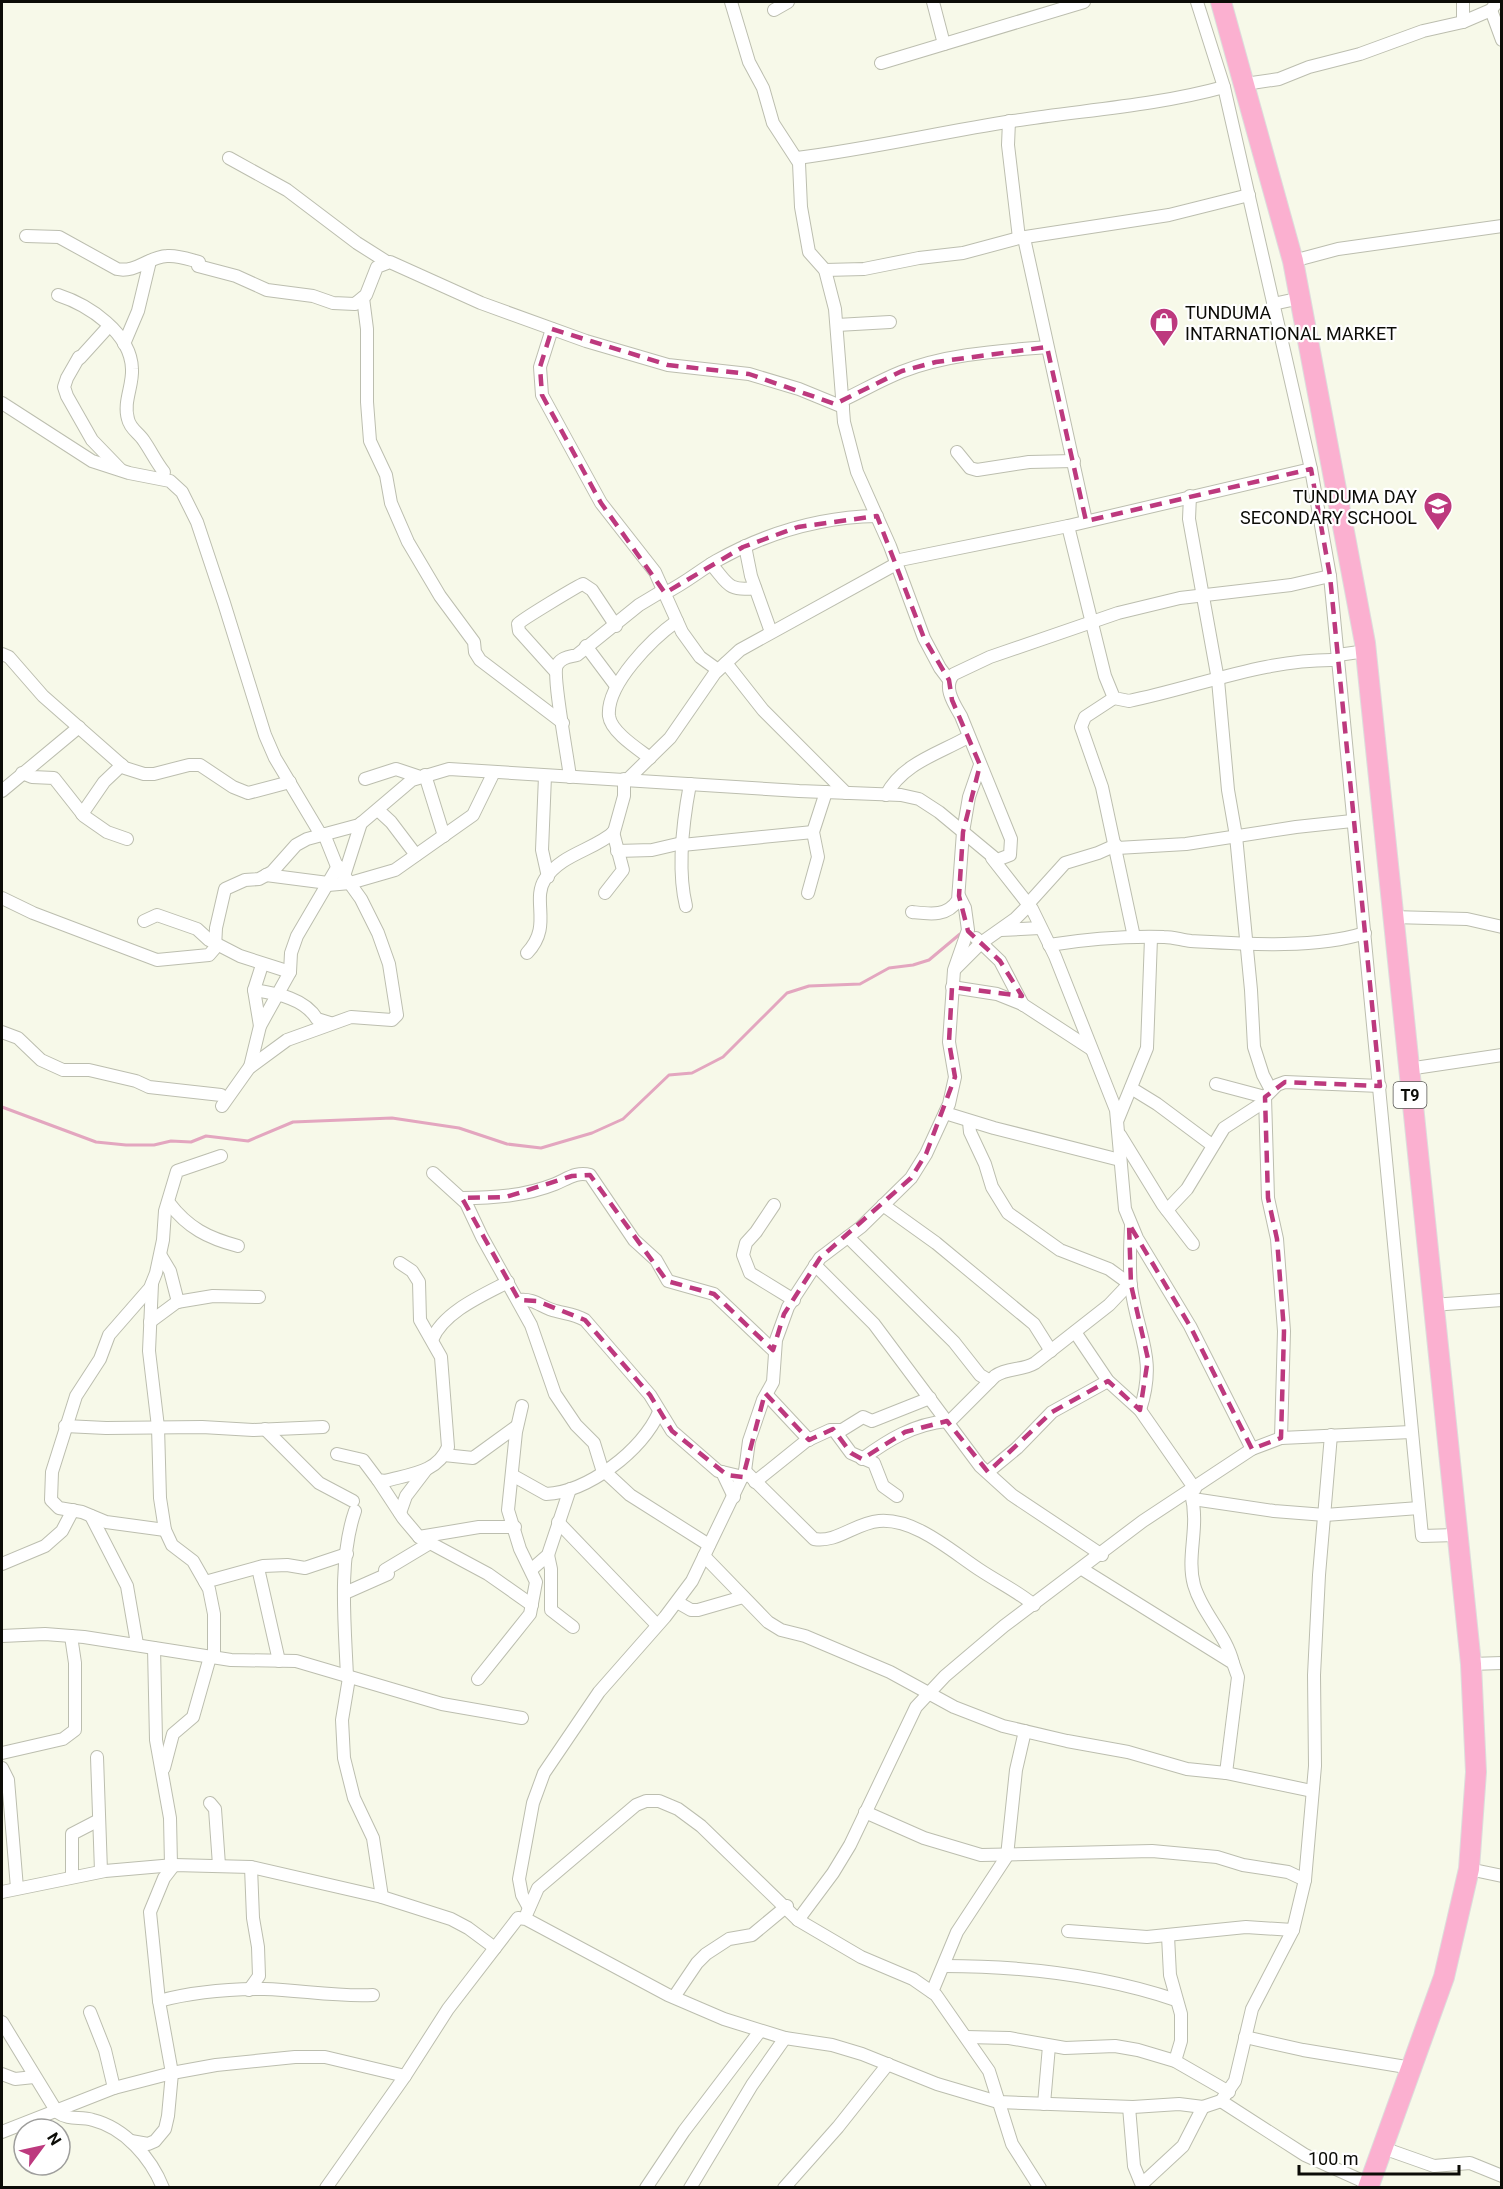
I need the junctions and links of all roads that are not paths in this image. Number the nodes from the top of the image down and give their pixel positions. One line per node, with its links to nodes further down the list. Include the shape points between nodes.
1 (731, 2): 19 (street, via 773,123)
2 (788, 2): 10 (street)
3 (933, 2): 13 (street)
4 (1084, 2): 8 (street)
5 (1197, 2): 16 (street)
6 (1221, 2): 15 (highway, T9)
7 (1463, 2): 11 (street)
8 (1053, 6): 13 (street)
9 (1494, 6): 11 (street); 12 (street)
10 (774, 10)
11 (1463, 22): 15 (street, via 1309,66 1279,79)
12 (1502, 40)
13 (944, 44): 14 (street)
14 (881, 63)
15 (1245, 84): 25 (highway, T9)
16 (1224, 87): 17 (street, via 1181,99); 20 (street)
17 (1009, 121): 19 (street, via 833,155); 23 (street, via 1008,145)
18 (230, 158): 26 (street, via 286,190)
19 (797, 158): 27 (street, via 808,252)
20 (1249, 195): 23 (street, via 1169,215); 31 (street)
21 (1502, 226): 25 (street, via 1338,249)
22 (26, 236): 24 (street, via 59,237 117,269 126,270)
23 (1021, 238): 27 (street, via 963,253); 37 (street)
24 (150, 261): 29 (street, via 166,256 228,273 267,290 313,296 333,303 355,304); 36 (street, via 138,311)
25 (1293, 261): 30 (highway, T9)
26 (387, 262): 29 (street, via 377,267); 35 (street)
27 (825, 270): 33 (street)
28 (58, 295): 34 (street, via 73,300)
29 (363, 298): 70 (street, via 370,441 386,475 392,503 408,542 440,597 474,642 480,660)
30 (1301, 298): 31 (street); 61 (highway, T9)
31 (1273, 304): 42 (street)
32 (890, 322): 33 (street)
33 (837, 325): 39 (street)
34 (109, 326): 36 (street); 43 (street, via 79,358 64,387 92,440)
35 (552, 329): 39 (street, via 668,365 749,374); 54 (street, via 540,368 542,395 601,503 655,572)
36 (124, 344): 44 (street, via 132,372 126,401 129,425)
37 (1047, 347): 39 (street, via 987,353 902,371); 41 (street)
38 (2, 403): 43 (street, via 92,461)
39 (843, 403): 46 (street, via 857,472)
40 (957, 452): 41 (street, via 970,468 977,470 1029,462)
41 (1074, 461): 47 (street)
42 (1311, 469): 45 (street); 52 (street)
43 (122, 471): 83 (street, via 170,480 189,504 265,735)
44 (164, 472)
45 (1190, 496): 47 (street); 55 (street, via 1189,519)
46 (876, 516): 49 (street, via 827,519); 50 (street)
47 (1086, 521): 48 (street)
48 (1068, 526): 50 (street); 56 (street)
49 (745, 546): 51 (street); 53 (street)
50 (895, 563): 59 (street); 66 (street, via 924,638 939,668)
51 (711, 564): 53 (street, via 722,581 731,586); 54 (street)
52 (1330, 576): 55 (street, via 1291,585); 63 (street)
53 (755, 588): 59 (street)
54 (664, 591): 57 (street); 58 (street)
55 (1203, 595): 56 (street); 67 (street)
56 (1092, 620): 66 (street, via 959,669); 69 (street, via 1104,676)
57 (677, 621): 64 (street, via 700,657); 68 (street, via 645,650)
58 (616, 626): 60 (street); 65 (street, via 592,590 583,584 523,618 518,624 519,631)
59 (771, 632): 64 (street, via 740,650)
60 (586, 646): 65 (street, via 577,655 565,657); 68 (street)
61 (1366, 651): 63 (street); 116 (highway, T9)
62 (2, 654): 71 (street)
63 (1338, 657): 67 (street, via 1269,667); 91 (street)
64 (722, 667): 73 (street, via 670,738); 87 (street)
65 (555, 671): 70 (street)
66 (950, 680): 72 (street, via 952,700)
67 (1218, 680): 69 (street, via 1129,701); 98 (street)
68 (616, 686): 73 (street, via 609,717)
69 (1114, 698): 101 (street, via 1085,717 1081,727)
70 (563, 723): 80 (street)
71 (79, 727): 74 (street); 77 (street)
72 (968, 737): 75 (street); 88 (street, via 905,771)
73 (650, 758): 82 (street)
74 (122, 765): 83 (street, via 144,774 200,765 248,793); 90 (street, via 104,782)
75 (980, 765): 95 (street); 104 (street, via 1011,839 1010,855)
76 (494, 772): 78 (street, via 449,769); 79 (street); 97 (street, via 473,814)
77 (22, 773): 85 (street); 90 (street, via 54,778)
78 (422, 776): 81 (street, via 396,769); 89 (street); 97 (street)
79 (544, 776): 80 (street); 107 (street, via 542,850)
80 (570, 777): 82 (street)
81 (365, 779)
82 (626, 779): 84 (street); 93 (street)
83 (290, 782): 96 (street)
84 (690, 784): 86 (street); 100 (street)
85 (2, 791)
86 (826, 792): 87 (street); 94 (street)
87 (846, 793): 88 (street)
88 (886, 795): 95 (street, via 919,799)
89 (378, 810): 92 (street); 103 (street)
90 (82, 814): 99 (street, via 107,832)
91 (1352, 821): 98 (street); 122 (street)
92 (361, 823): 96 (street); 106 (street)
93 (613, 832): 102 (street); 107 (street, via 557,866)
94 (813, 832): 100 (street); 110 (street, via 818,857)
95 (963, 832): 104 (street); 111 (street)
96 (322, 835): 105 (street, via 296,845); 106 (street)
97 (444, 836): 103 (street)
98 (1236, 836): 101 (street, via 1186,844); 125 (street)
99 (127, 839)
100 (682, 844): 102 (street); 114 (street)
101 (1117, 846): 113 (street, via 1065,863); 123 (street)
102 (617, 851): 109 (street, via 623,872)
103 (416, 855): 106 (street, via 395,870)
104 (992, 858): 113 (street)
105 (266, 875): 108 (street); 126 (street, via 225,889)
106 (344, 875): 108 (street); 108 (street); 137 (street, via 378,933 389,964 398,1012 392,1020 351,1017)
107 (548, 876): 129 (street, via 542,891 541,930)
108 (328, 884): 132 (street, via 297,936)
109 (605, 892)
110 (808, 893)
111 (959, 896): 115 (street, via 953,908 942,913); 121 (street, via 968,918)
112 (2, 898): 126 (street, via 157,960 209,955)
113 (1029, 905): 119 (street); 120 (street)
114 (686, 906)
115 (912, 912)
116 (1392, 916): 118 (street, via 1467,919); 143 (highway, T9)
117 (144, 921): 126 (street, via 157,915 167,917 203,932)
118 (1502, 927)
119 (1040, 928): 120 (street); 128 (street)
120 (1001, 930): 127 (street)
121 (968, 931): 127 (street); 131 (street)
122 (1365, 933): 125 (street, via 1342,940); 145 (street)
123 (1134, 937): 124 (street); 128 (street)
124 (1151, 938): 125 (street); 146 (street, via 1148,1048)
125 (1246, 942): 147 (street, via 1254,1047)
126 (215, 943): 130 (street)
127 (981, 943): 131 (street); 136 (street, via 999,961)
128 (1049, 945): 140 (street, via 1070,989)
129 (526, 953)
130 (262, 965): 132 (street); 134 (street)
131 (954, 970): 133 (street)
132 (290, 972): 135 (street)
133 (952, 987): 136 (street, via 998,994); 148 (street, via 949,1042 955,1077)
134 (254, 990): 135 (street); 138 (street)
135 (279, 994): 137 (street, via 308,1007 317,1019); 138 (street)
136 (1023, 1005): 140 (street)
137 (330, 1023): 142 (street, via 287,1040)
138 (260, 1026): 142 (street)
139 (2, 1032): 142 (street, via 18,1038 41,1060 63,1070 89,1070 222,1101)
140 (1090, 1049): 149 (street)
141 (1502, 1055): 143 (street)
142 (250, 1067)
143 (1407, 1069): 176 (highway, T9)
144 (1216, 1084): 147 (street)
145 (1380, 1086): 147 (street, via 1285,1082); 196 (street)
146 (1131, 1088): 149 (street); 152 (street)
147 (1266, 1096): 152 (street, via 1224,1128); 198 (street, via 1268,1198 1277,1239 1284,1331)
148 (945, 1113): 150 (street); 159 (street, via 911,1178)
149 (1118, 1119): 151 (street)
150 (969, 1122): 154 (street); 170 (street, via 992,1187 1008,1213 1060,1250 1108,1269)
151 (1119, 1134): 154 (street); 160 (street)
152 (1212, 1145): 160 (street, via 1187,1189)
153 (221, 1156): 157 (street, via 177,1171)
154 (1120, 1160): 161 (street, via 1125,1209)
155 (433, 1173): 156 (street)
156 (462, 1198): 169 (street); 180 (street, via 506,1197 572,1176 590,1175 633,1240 656,1260 668,1281 714,1294)
157 (169, 1203): 164 (street, via 184,1223); 165 (street)
158 (774, 1205): 173 (street, via 746,1243 743,1255 750,1274)
159 (883, 1205): 162 (street); 181 (street, via 956,1258 1034,1324)
160 (1167, 1210): 163 (street)
161 (1131, 1222): 170 (street); 200 (street, via 1190,1326)
162 (848, 1237): 167 (street); 183 (street)
163 (1193, 1244)
164 (238, 1246)
165 (160, 1256): 168 (street); 175 (street, via 170,1271)
166 (400, 1263): 179 (street, via 419,1282 420,1320)
167 (815, 1265): 173 (street); 185 (street, via 874,1324)
168 (152, 1282): 177 (street); 190 (street, via 106,1341 100,1359 76,1396)
169 (508, 1282): 172 (street); 179 (street, via 477,1298 443,1323)
170 (1130, 1285): 178 (street); 187 (street, via 1148,1359 1147,1387)
171 (259, 1297): 175 (street, via 213,1296)
172 (519, 1300): 188 (street, via 537,1301 585,1320 638,1380); 205 (street, via 555,1394 594,1443)
173 (794, 1300): 180 (street, via 784,1314)
174 (1502, 1300): 176 (street)
175 (178, 1302): 177 (street)
176 (1432, 1305): 224 (highway, T9)
177 (150, 1322): 192 (street, via 149,1351)
178 (1076, 1332): 181 (street); 182 (street)
179 (432, 1340): 202 (street, via 442,1366 448,1438)
180 (774, 1351): 184 (street, via 773,1382)
181 (1052, 1351): 183 (street, via 1029,1367 1004,1371)
182 (1108, 1380): 187 (street); 207 (street, via 1052,1412)
183 (990, 1381): 189 (street)
184 (767, 1395): 199 (street); 208 (street, via 749,1441)
185 (930, 1398): 189 (street); 195 (street, via 872,1421 863,1417 842,1430)
186 (522, 1406): 191 (street)
187 (1140, 1410): 213 (street)
188 (659, 1412): 205 (street, via 623,1457); 206 (street, via 681,1439)
189 (947, 1422): 203 (street, via 924,1423); 207 (street)
190 (66, 1426): 192 (street); 217 (street, via 52,1472 51,1500 59,1508)
191 (518, 1426): 202 (street, via 473,1458); 209 (street)
192 (158, 1427): 194 (street); 223 (street)
193 (323, 1427): 194 (street)
194 (265, 1429): 227 (street, via 319,1483 354,1506)
195 (834, 1430): 199 (street); 203 (street, via 851,1453)
196 (1411, 1432): 197 (street); 216 (street)
197 (1331, 1436): 198 (street); 219 (street)
198 (1281, 1438): 200 (street)
199 (808, 1440): 211 (street)
200 (1252, 1449): 213 (street)
201 (337, 1454): 210 (street, via 363,1460)
202 (444, 1455): 204 (street)
203 (862, 1459): 214 (street, via 874,1463 884,1486)
204 (426, 1470): 210 (street); 218 (street, via 406,1496)
205 (604, 1472): 212 (street); 226 (street)
206 (722, 1472): 208 (street); 215 (street)
207 (987, 1472): 229 (street, via 1012,1495)
208 (744, 1474): 211 (street); 215 (street)
209 (512, 1475): 212 (street, via 546,1494); 222 (street, via 508,1510)
210 (378, 1480): 218 (street)
211 (755, 1482): 239 (street, via 814,1539 831,1539 876,1521 894,1521 947,1547)
212 (570, 1489): 221 (street)
213 (1193, 1493): 219 (street, via 1274,1511); 229 (street, via 1143,1521); 249 (street, via 1194,1587 1227,1644)
214 (897, 1496)
215 (735, 1497): 226 (street)
216 (1419, 1508): 219 (street); 224 (street, via 1422,1536)
217 (73, 1510): 220 (street); 230 (street, via 62,1532 45,1545)
218 (400, 1513): 225 (street)
219 (1325, 1515): 261 (street, via 1315,1646)
220 (91, 1516): 223 (street, via 117,1524); 244 (street, via 127,1586)
221 (558, 1522): 228 (street); 240 (street)
222 (514, 1527): 225 (street, via 479,1527); 232 (street)
223 (165, 1530): 234 (street, via 172,1545 194,1561)
224 (1456, 1534): 250 (highway, T9)
225 (425, 1540): 235 (street, via 387,1572); 238 (street, via 488,1574)
226 (707, 1551): 236 (street); 237 (street)
227 (347, 1554): 231 (street, via 305,1568); 235 (street)
228 (548, 1555): 232 (street); 241 (street, via 551,1610)
229 (1102, 1555): 233 (street)
230 (2, 1564)
231 (258, 1568): 234 (street); 247 (street)
232 (532, 1569): 238 (street, via 536,1582)
233 (1082, 1569): 239 (street); 249 (street)
234 (205, 1582): 246 (street, via 212,1599)
235 (345, 1593): 251 (street, via 343,1634)
236 (743, 1597): 237 (street, via 698,1610); 253 (street, via 781,1630 805,1636 890,1672)
237 (677, 1602): 240 (street)
238 (532, 1605): 252 (street, via 530,1614)
239 (1034, 1605): 253 (street, via 971,1654)
240 (657, 1625): 278 (street, via 599,1692 544,1773 533,1803 519,1879)
241 (573, 1627)
242 (2, 1636): 243 (street)
243 (71, 1636): 244 (street); 256 (street, via 75,1730 63,1739)
244 (136, 1644): 245 (street)
245 (154, 1648): 246 (street); 260 (street, via 156,1740)
246 (212, 1657): 247 (street); 260 (street, via 193,1717 172,1734)
247 (279, 1661): 251 (street, via 296,1661)
248 (1502, 1663): 250 (street)
249 (1233, 1664): 259 (street, via 1238,1677)
250 (1471, 1664): 269 (highway, T9, via 1476,1772)
251 (348, 1677): 254 (street, via 442,1704); 276 (street, via 342,1720 344,1758 354,1798 373,1838)
252 (478, 1678)
253 (929, 1694): 255 (street); 263 (street, via 910,1717)
254 (522, 1718)
255 (1025, 1731): 259 (street, via 1128,1752 1187,1769); 265 (street, via 1016,1770)
256 (2, 1753)
257 (97, 1757): 264 (street)
258 (2, 1768): 274 (street, via 8,1780)
259 (1226, 1773): 261 (street)
260 (162, 1776): 266 (street, via 170,1818)
261 (1312, 1791): 273 (street)
262 (210, 1803): 267 (street, via 217,1817)
263 (866, 1812): 265 (street, via 964,1852); 279 (street, via 833,1873)
264 (99, 1820): 270 (street); 271 (street, via 72,1834)
265 (1007, 1856): 273 (street, via 1152,1851 1216,1857 1288,1872); 284 (street, via 962,1924)
266 (172, 1865): 267 (street); 270 (street); 290 (street, via 150,1912)
267 (219, 1865): 268 (street)
268 (251, 1867): 276 (street); 285 (street, via 259,1976)
269 (1469, 1869): 272 (street); 300 (highway, T9, via 1444,1977)
270 (101, 1871): 271 (street)
271 (72, 1876): 274 (street)
272 (1502, 1876)
273 (1305, 1880): 280 (street)
274 (17, 1888): 275 (street)
275 (2, 1892)
276 (382, 1897): 283 (street, via 451,1919)
277 (787, 1906): 278 (street, via 701,1826 678,1809 646,1801 619,1817 538,1888); 279 (street); 288 (street, via 752,1935 729,1939 706,1954)
278 (527, 1913): 283 (street, via 514,1922); 288 (street)
279 (798, 1920): 286 (street)
280 (1293, 1930): 282 (street, via 1246,1927); 295 (street, via 1252,2009)
281 (1068, 1931): 282 (street)
282 (1168, 1936): 289 (street)
283 (495, 1948): 303 (street, via 448,2009)
284 (944, 1966): 286 (street); 289 (street, via 1062,1973)
285 (249, 1990): 287 (street); 290 (street, via 198,1993)
286 (932, 1992): 294 (street)
287 (373, 1995)
288 (674, 1997): 293 (street)
289 (1176, 2000): 298 (street, via 1181,2014 1181,2041)
290 (159, 2001): 301 (street)
291 (90, 2012): 305 (street)
292 (2, 2022): 304 (street)
293 (760, 2031): 296 (street); 320 (street)
294 (966, 2037): 297 (street, via 1009,2038); 307 (street, via 989,2071)
295 (1245, 2037): 300 (street); 306 (street, via 1235,2081)
296 (785, 2038): 299 (street, via 832,2045); 321 (street)
297 (1049, 2046): 298 (street, via 1115,2046); 308 (street)
298 (1175, 2061): 306 (street)
299 (888, 2064): 307 (street); 322 (street)
300 (1412, 2068): 314 (highway, T9)
301 (172, 2073): 303 (street, via 253,2061 325,2057); 305 (street); 313 (street, via 168,2116 161,2136 148,2144)
302 (2, 2074): 304 (street, via 15,2079)
303 (405, 2076): 319 (street)
304 (34, 2077): 311 (street)
305 (114, 2088): 311 (street)
306 (1225, 2097): 310 (street); 317 (street, via 1305,2155)
307 (998, 2102): 308 (street); 323 (street, via 1012,2144)
308 (1044, 2104): 309 (street)
309 (1129, 2107): 310 (street); 316 (street, via 1134,2166)
310 (1203, 2107): 316 (street, via 1183,2146)
311 (57, 2112): 312 (street); 313 (street, via 66,2118 103,2123)
312 (2, 2132)
313 (131, 2141): 318 (street, via 148,2159)
314 (1383, 2148): 315 (street, via 1434,2166 1470,2163); 317 (highway, T9)
315 (1502, 2176)
316 (1142, 2186)
317 (1368, 2186)
318 (163, 2187)
319 (326, 2187)
320 (646, 2187)
321 (690, 2187)
322 (784, 2187)
323 (1039, 2187)

